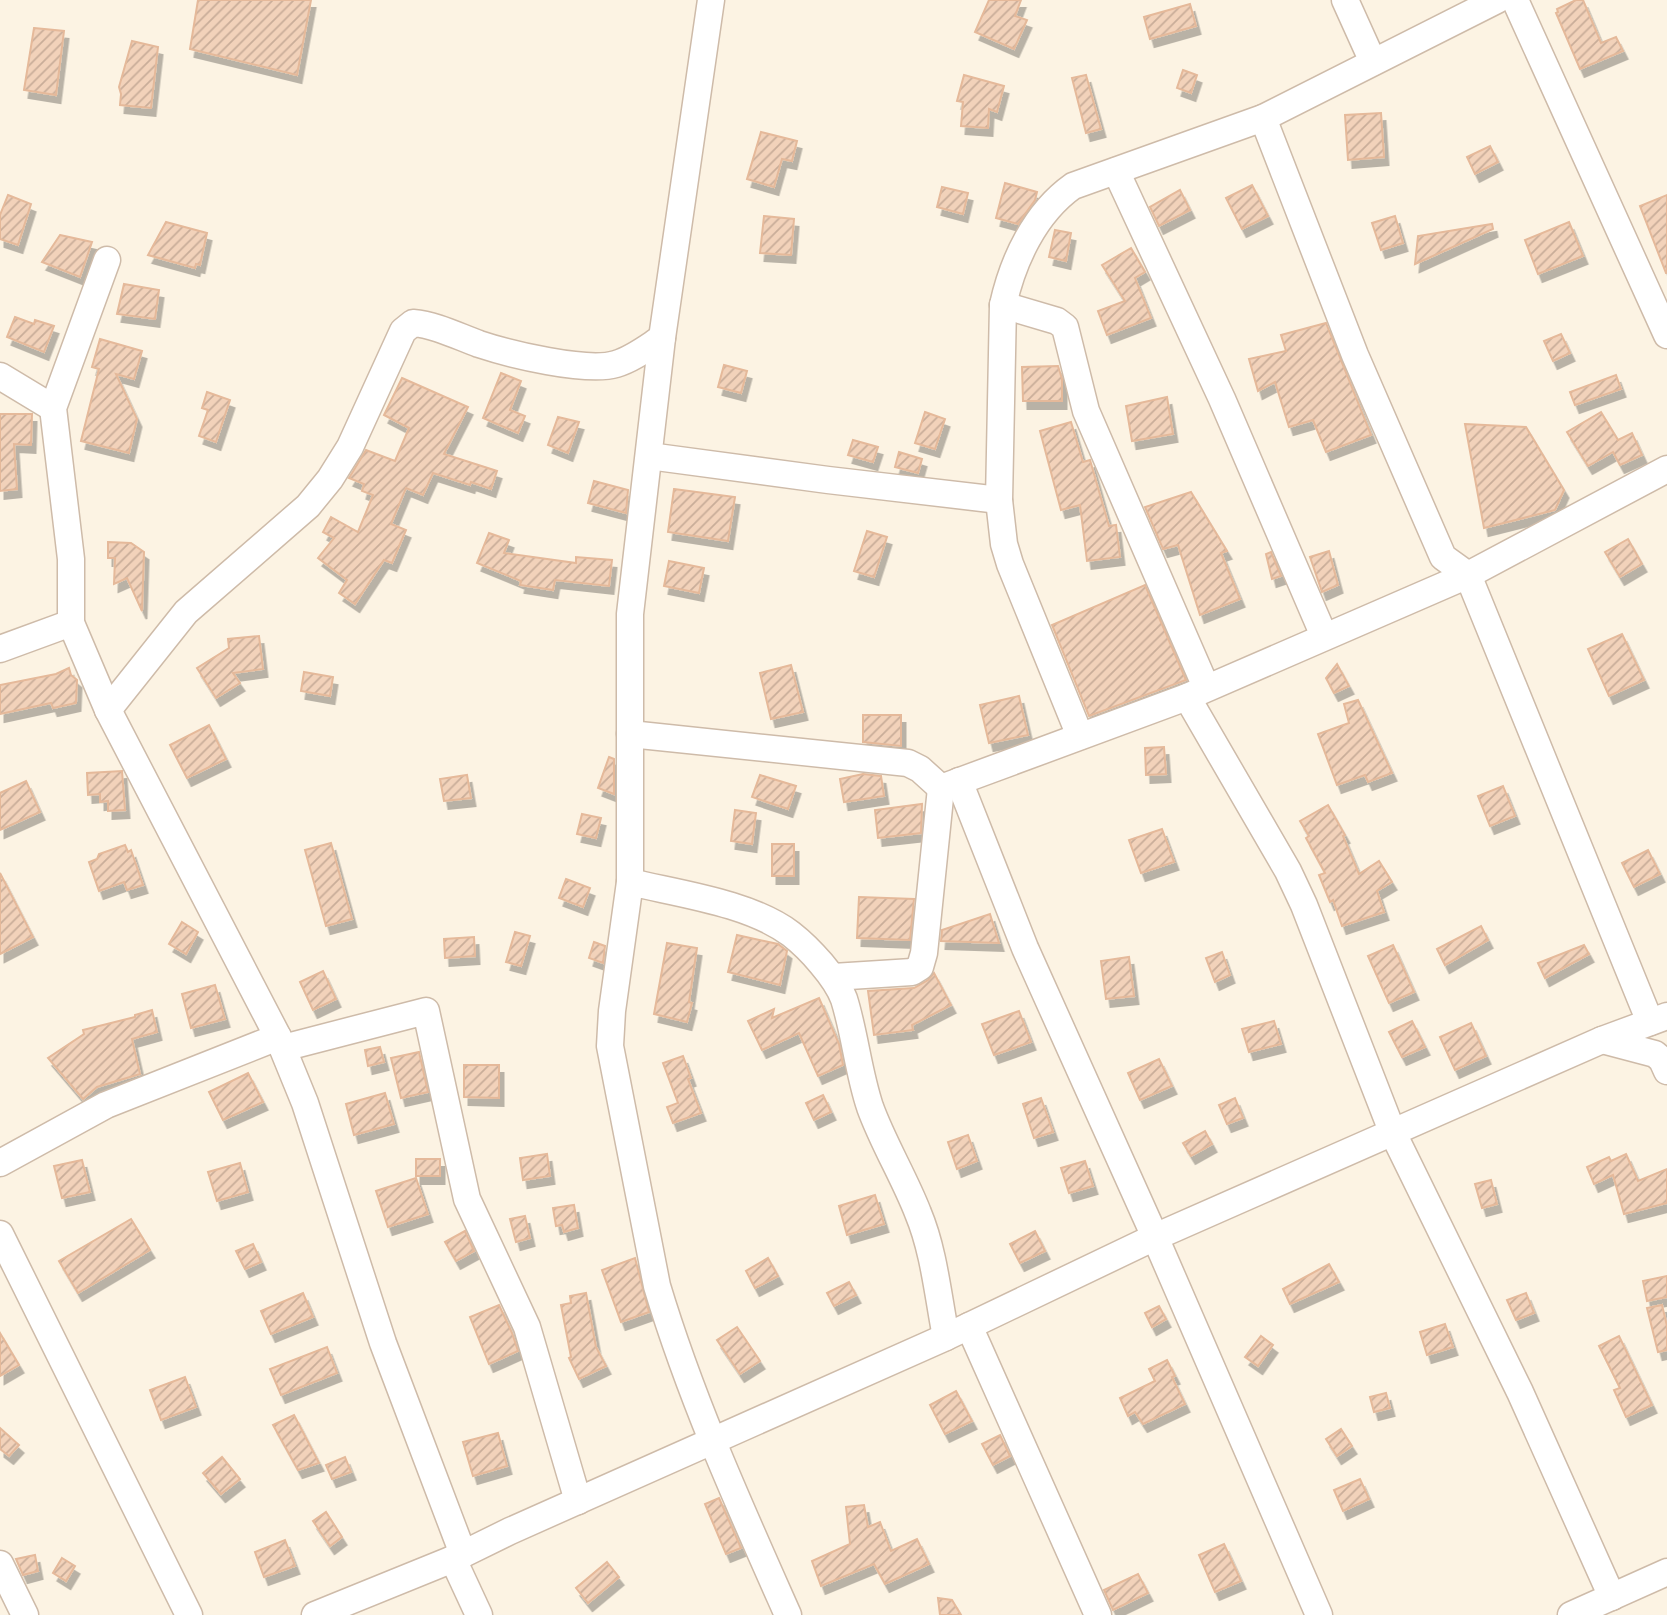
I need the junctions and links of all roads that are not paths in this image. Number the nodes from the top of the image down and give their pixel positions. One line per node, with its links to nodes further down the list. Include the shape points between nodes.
1 (711, 0): 11 (street)
2 (1345, 0): 5 (street)
3 (1497, 0): 5 (street)
4 (1515, 0): 10 (street)
5 (1373, 62): 6 (street)
6 (1263, 118): 7 (street); 17 (street, via 1355,355 1443,556)
7 (1116, 172): 9 (street, via 1073,186 1056,198 1026,241); 19 (street, via 1222,399)
8 (107, 260): 13 (street)
9 (1003, 305): 16 (street); 21 (street, via 1065,327 1086,411)
10 (1667, 335)
11 (662, 338): 14 (street); 22 (street, via 614,365 592,368 525,356 413,323 403,331 350,447 330,479 308,506 187,612)
12 (0, 376): 13 (street)
13 (52, 408): 18 (street, via 71,559)
14 (649, 456): 16 (street); 23 (street, via 630,614)
15 (1667, 470): 17 (street)
16 (999, 499): 24 (street, via 1010,564)
17 (1468, 575): 19 (street); 28 (street)
18 (71, 622): 20 (street); 22 (street)
19 (1324, 636): 21 (street)
20 (0, 649)
21 (1197, 692): 24 (street); 32 (street, via 1304,905)
22 (108, 710): 30 (street)
23 (630, 734): 25 (street, via 900,762); 26 (street)
24 (1080, 736): 25 (street)
25 (950, 784): 27 (street, via 920,967 912,972); 35 (street)
26 (630, 882): 27 (street, via 768,920 792,935); 37 (street, via 610,1045 657,1286)
27 (833, 977): 36 (street, via 844,998 871,1109 919,1213)
28 (1659, 1019): 29 (street)
29 (1602, 1040): 31 (street, via 1655,1054); 32 (street)
30 (280, 1042): 33 (street, via 106,1105); 38 (street, via 426,1011 467,1199 527,1327); 39 (street, via 305,1103)
31 (1667, 1071)
32 (1392, 1131): 35 (street); 42 (street)
33 (0, 1163)
34 (0, 1234): 44 (street)
35 (1154, 1237): 36 (street); 49 (street)
36 (958, 1331): 37 (street); 48 (street)
37 (712, 1442): 38 (street); 47 (street)
38 (578, 1501): 39 (street)
39 (458, 1557): 45 (street); 46 (street)
40 (0, 1564): 43 (street)
41 (1667, 1572): 42 (street)
42 (1621, 1602): 50 (street)
43 (25, 1615)
44 (189, 1615)
45 (315, 1615)
46 (479, 1615)
47 (788, 1615)
48 (1098, 1615)
49 (1318, 1615)
50 (1571, 1615)

